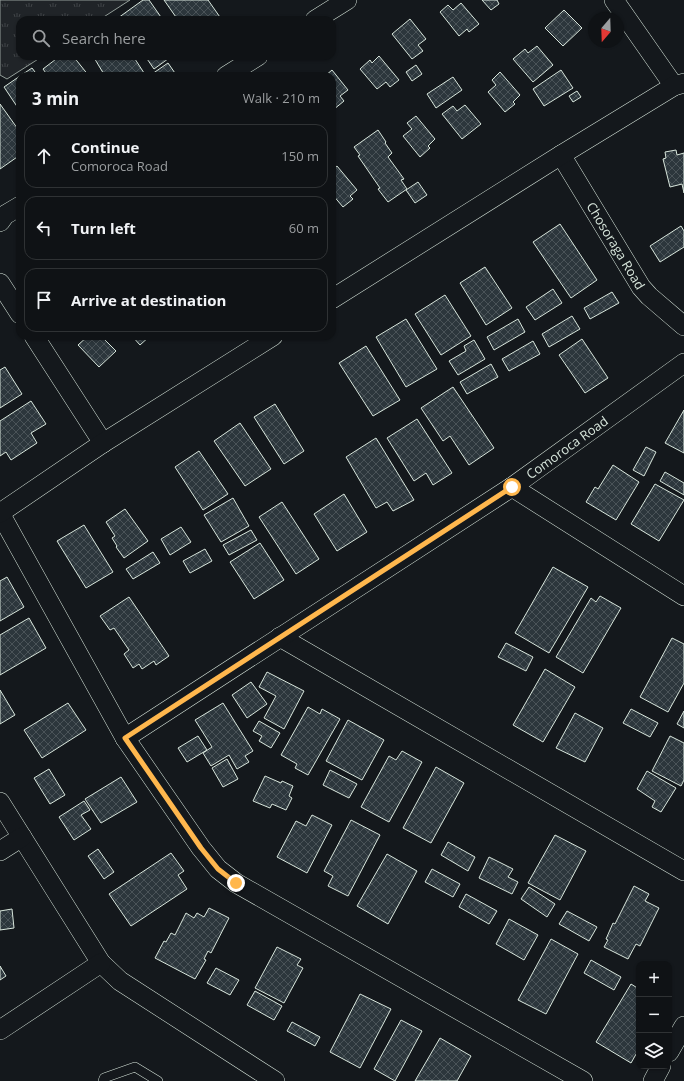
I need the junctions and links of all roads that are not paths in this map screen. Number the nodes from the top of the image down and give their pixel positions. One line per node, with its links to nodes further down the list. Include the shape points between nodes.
1 (347, 0): 3 (street)
2 (614, 0): 6 (street)
3 (321, 16)
4 (252, 60): 5 (street)
5 (232, 72)
6 (679, 85): 7 (street)
7 (561, 155): 11 (street); 13 (street, Chosoraga Road, via 641,287)
8 (16, 208): 9 (street, via 5,215)
9 (0, 222)
10 (0, 283): 12 (street)
11 (336, 296)
12 (16, 308)
13 (684, 326)
14 (37, 340): 17 (street)
15 (267, 340): 17 (street)
16 (684, 363): 18 (street, Comoroca Road)
17 (103, 443): 19 (street)
18 (512, 487): 20 (street); 21 (street, Comoroca Road)
19 (0, 513): 22 (street)
20 (684, 596)
21 (280, 637): 22 (street, Comoroca Road); 26 (street)
22 (125, 738): 35 (street, via 201,848 218,869 236,883)
23 (0, 802): 24 (street)
24 (22, 837): 25 (street); 27 (street)
25 (0, 851)
26 (684, 871)
27 (101, 962): 29 (street); 34 (street, via 120,981)
28 (684, 1026): 30 (street)
29 (0, 1030)
30 (672, 1047)
31 (659, 1069): 36 (street)
32 (103, 1081): 33 (lane, via 104,1078 135,1067)
33 (158, 1081)
34 (276, 1081)
35 (583, 1081)
36 (653, 1081)

